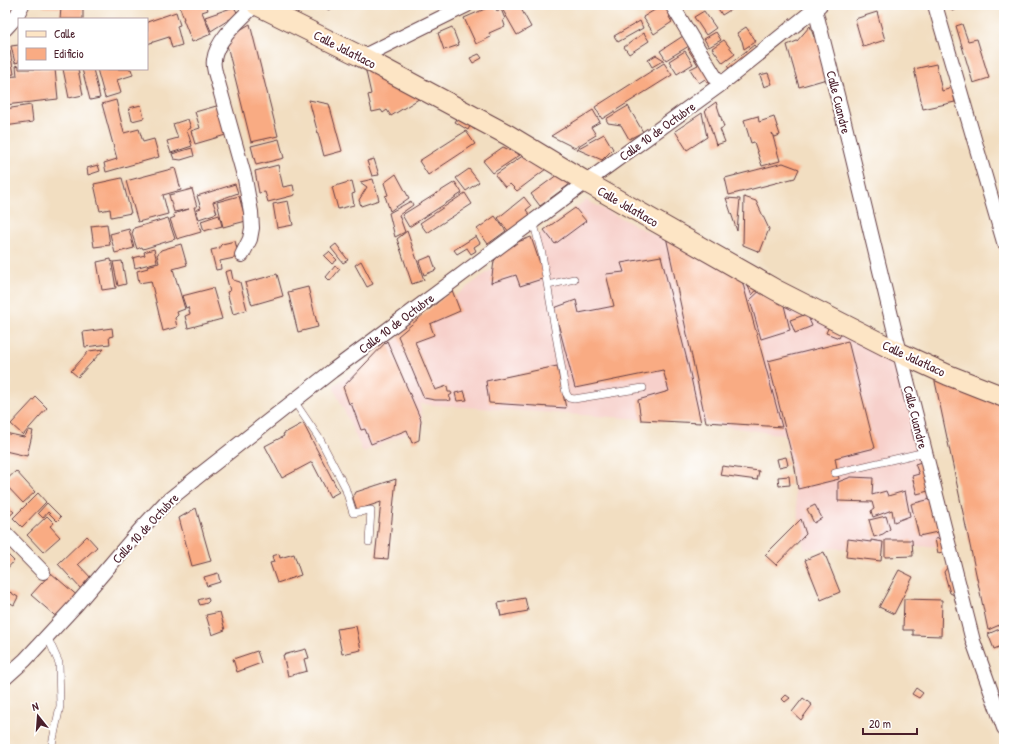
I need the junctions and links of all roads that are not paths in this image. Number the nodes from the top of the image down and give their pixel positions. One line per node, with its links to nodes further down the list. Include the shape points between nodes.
1 (22, 5): 7 (street, via 16,17)
2 (256, 5): 8 (main road, Calle Jalatlaco); 13 (street, via 223,39 213,61 251,212 250,239)
3 (466, 5): 8 (street)
4 (672, 5): 9 (street)
5 (934, 5): 12 (street)
6 (817, 7): 9 (street, Calle 10 de Octubre); 16 (street, Calle Cuandre)
7 (5, 28)
8 (362, 57): 10 (main road, Calle Jalatlaco, via 508,135)
9 (720, 86): 10 (street, Calle 10 de Octubre)
10 (586, 182): 11 (street, Calle 10 de Octubre); 16 (main road, Calle Jalatlaco, via 776,290)
11 (533, 222): 15 (lane); 19 (street, Calle 10 de Octubre)
12 (1004, 242)
13 (242, 255)
14 (574, 279): 15 (lane)
15 (548, 285): 17 (lane, via 565,388 569,398)
16 (900, 353): 18 (main road, Calle Jalatlaco); 20 (street, Calle Cuandre)
17 (643, 388)
18 (1004, 398)
19 (294, 400): 23 (lane, via 321,441 345,487 353,513 371,510); 25 (street, Calle 10 de Octubre, via 165,503)
20 (925, 452): 21 (lane); 27 (street, Calle Cuandre, via 973,641)
21 (835, 473)
22 (5, 534): 24 (street)
23 (369, 542)
24 (43, 572)
25 (47, 636): 26 (street, Calle 10 de Octubre); 28 (lane, via 59,663 60,706)
26 (5, 678)
27 (1004, 728)
28 (51, 749)

